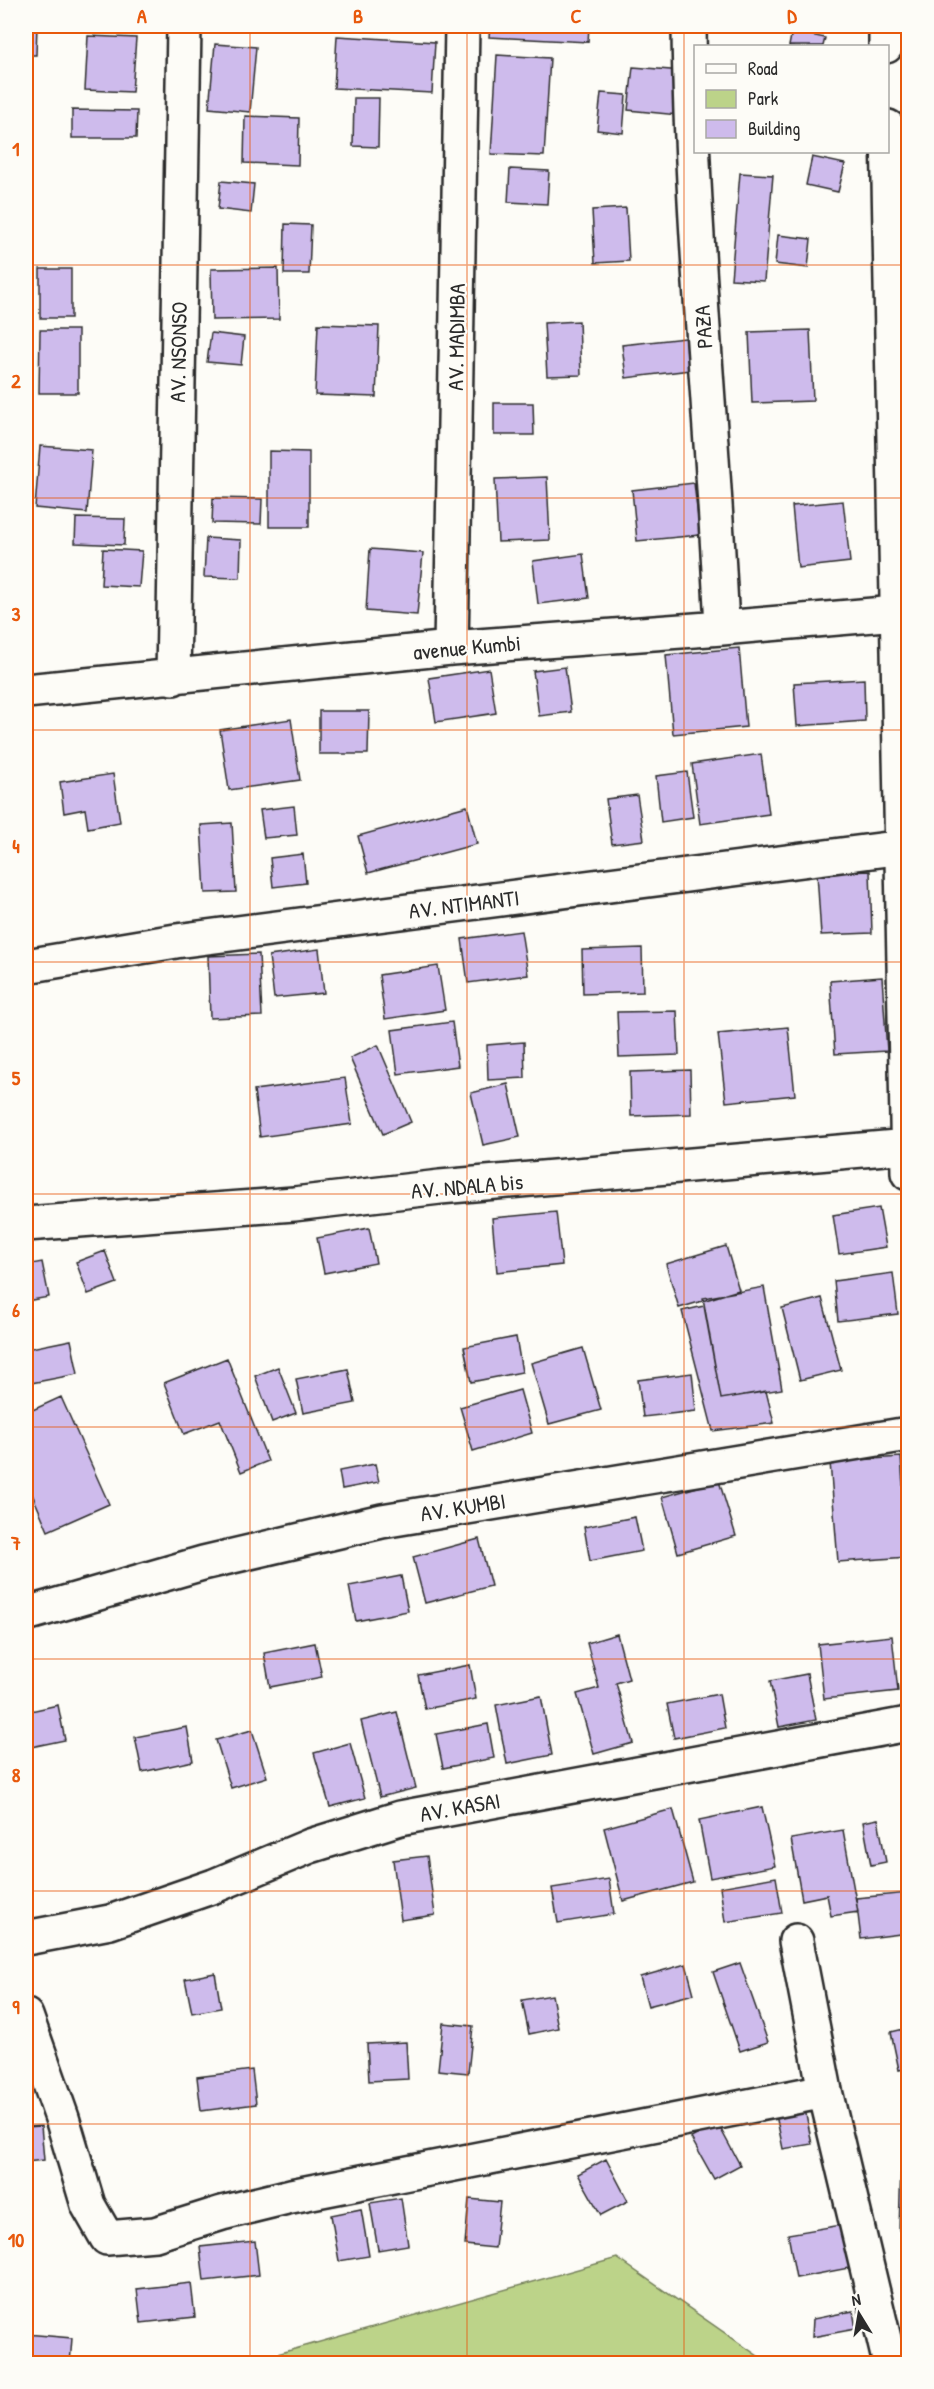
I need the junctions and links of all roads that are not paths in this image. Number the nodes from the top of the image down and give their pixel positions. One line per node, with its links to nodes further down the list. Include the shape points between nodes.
1 (184, 26): 12 (street, AV. NSONSO)
2 (462, 26): 11 (street, AV. MADIMBA)
3 (689, 26): 6 (street, PAZA)
4 (886, 26): 5 (street)
5 (886, 45)
6 (694, 141)
7 (695, 153): 10 (street, PAZA)
8 (889, 153): 9 (street)
9 (903, 612): 10 (street, avenue Kumbi); 14 (street)
10 (722, 628): 11 (street, avenue Kumbi)
11 (451, 648): 12 (street, avenue Kumbi)
12 (173, 678): 13 (street, avenue Kumbi)
13 (26, 691)
14 (903, 847): 15 (street, AV. NTIMANTI, via 188,939); 16 (street)
15 (26, 966)
16 (908, 1155): 17 (street, AV. NDALA bis, via 440,1187 294,1204)
17 (26, 1224)
18 (909, 1434): 19 (street, AV. KUMBI, via 382,1521 203,1563)
19 (26, 1614)
20 (909, 1724): 21 (street, AV. KASAI, via 400,1818 310,1845 214,1886 110,1922)
21 (26, 1938)
22 (796, 1941): 24 (street)
23 (26, 2016): 24 (street, via 88,2205 107,2238 155,2234 291,2196)
24 (825, 2091): 25 (street)
25 (890, 2364)

